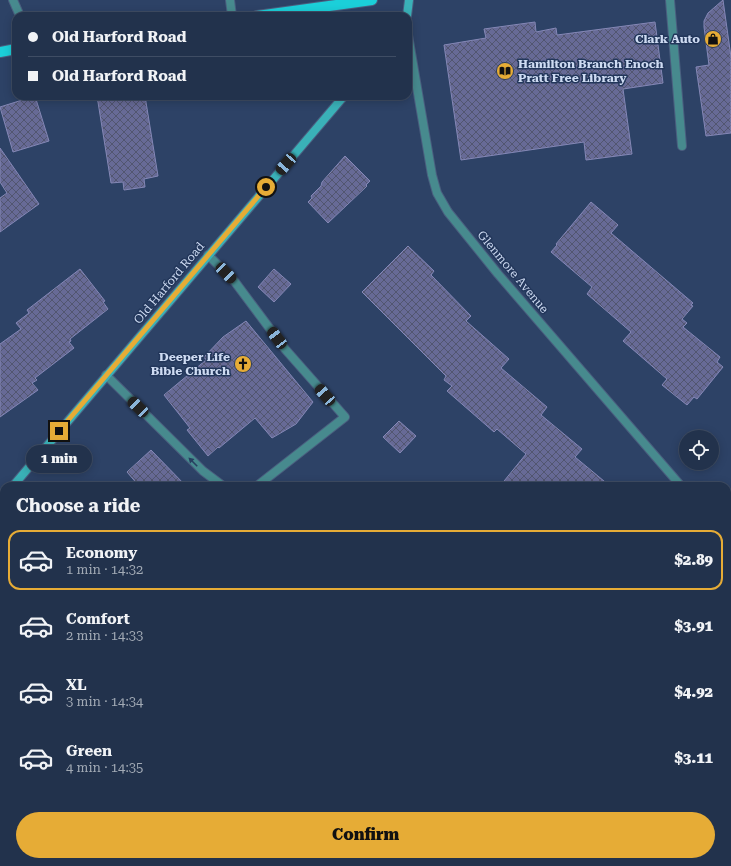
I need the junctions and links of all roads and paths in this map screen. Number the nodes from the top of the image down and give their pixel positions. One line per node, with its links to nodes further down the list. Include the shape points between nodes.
1 (13, 0): 7 (street)
2 (230, 0): 8 (street)
3 (372, 0): 6 (main road)
4 (409, 0): 10 (street)
5 (670, 0): 15 (street)
6 (351, 1): 9 (main road)
7 (18, 12)
8 (232, 12)
9 (282, 12)
10 (408, 12)
11 (12, 50): 12 (main road)
12 (0, 52)
13 (412, 58): 21 (street, Glenmore Avenue, via 432,176 437,193 448,212)
14 (341, 100): 16 (street, Old Harford Road)
15 (682, 146)
16 (208, 256): 17 (street, Old Harford Road); 20 (street, via 235,282 285,349 345,417)
17 (106, 375): 18 (street, Old Harford Road); 19 (street, one-way to 17, via 203,471)
18 (16, 482)
19 (218, 482)
20 (262, 482)
21 (677, 482)

